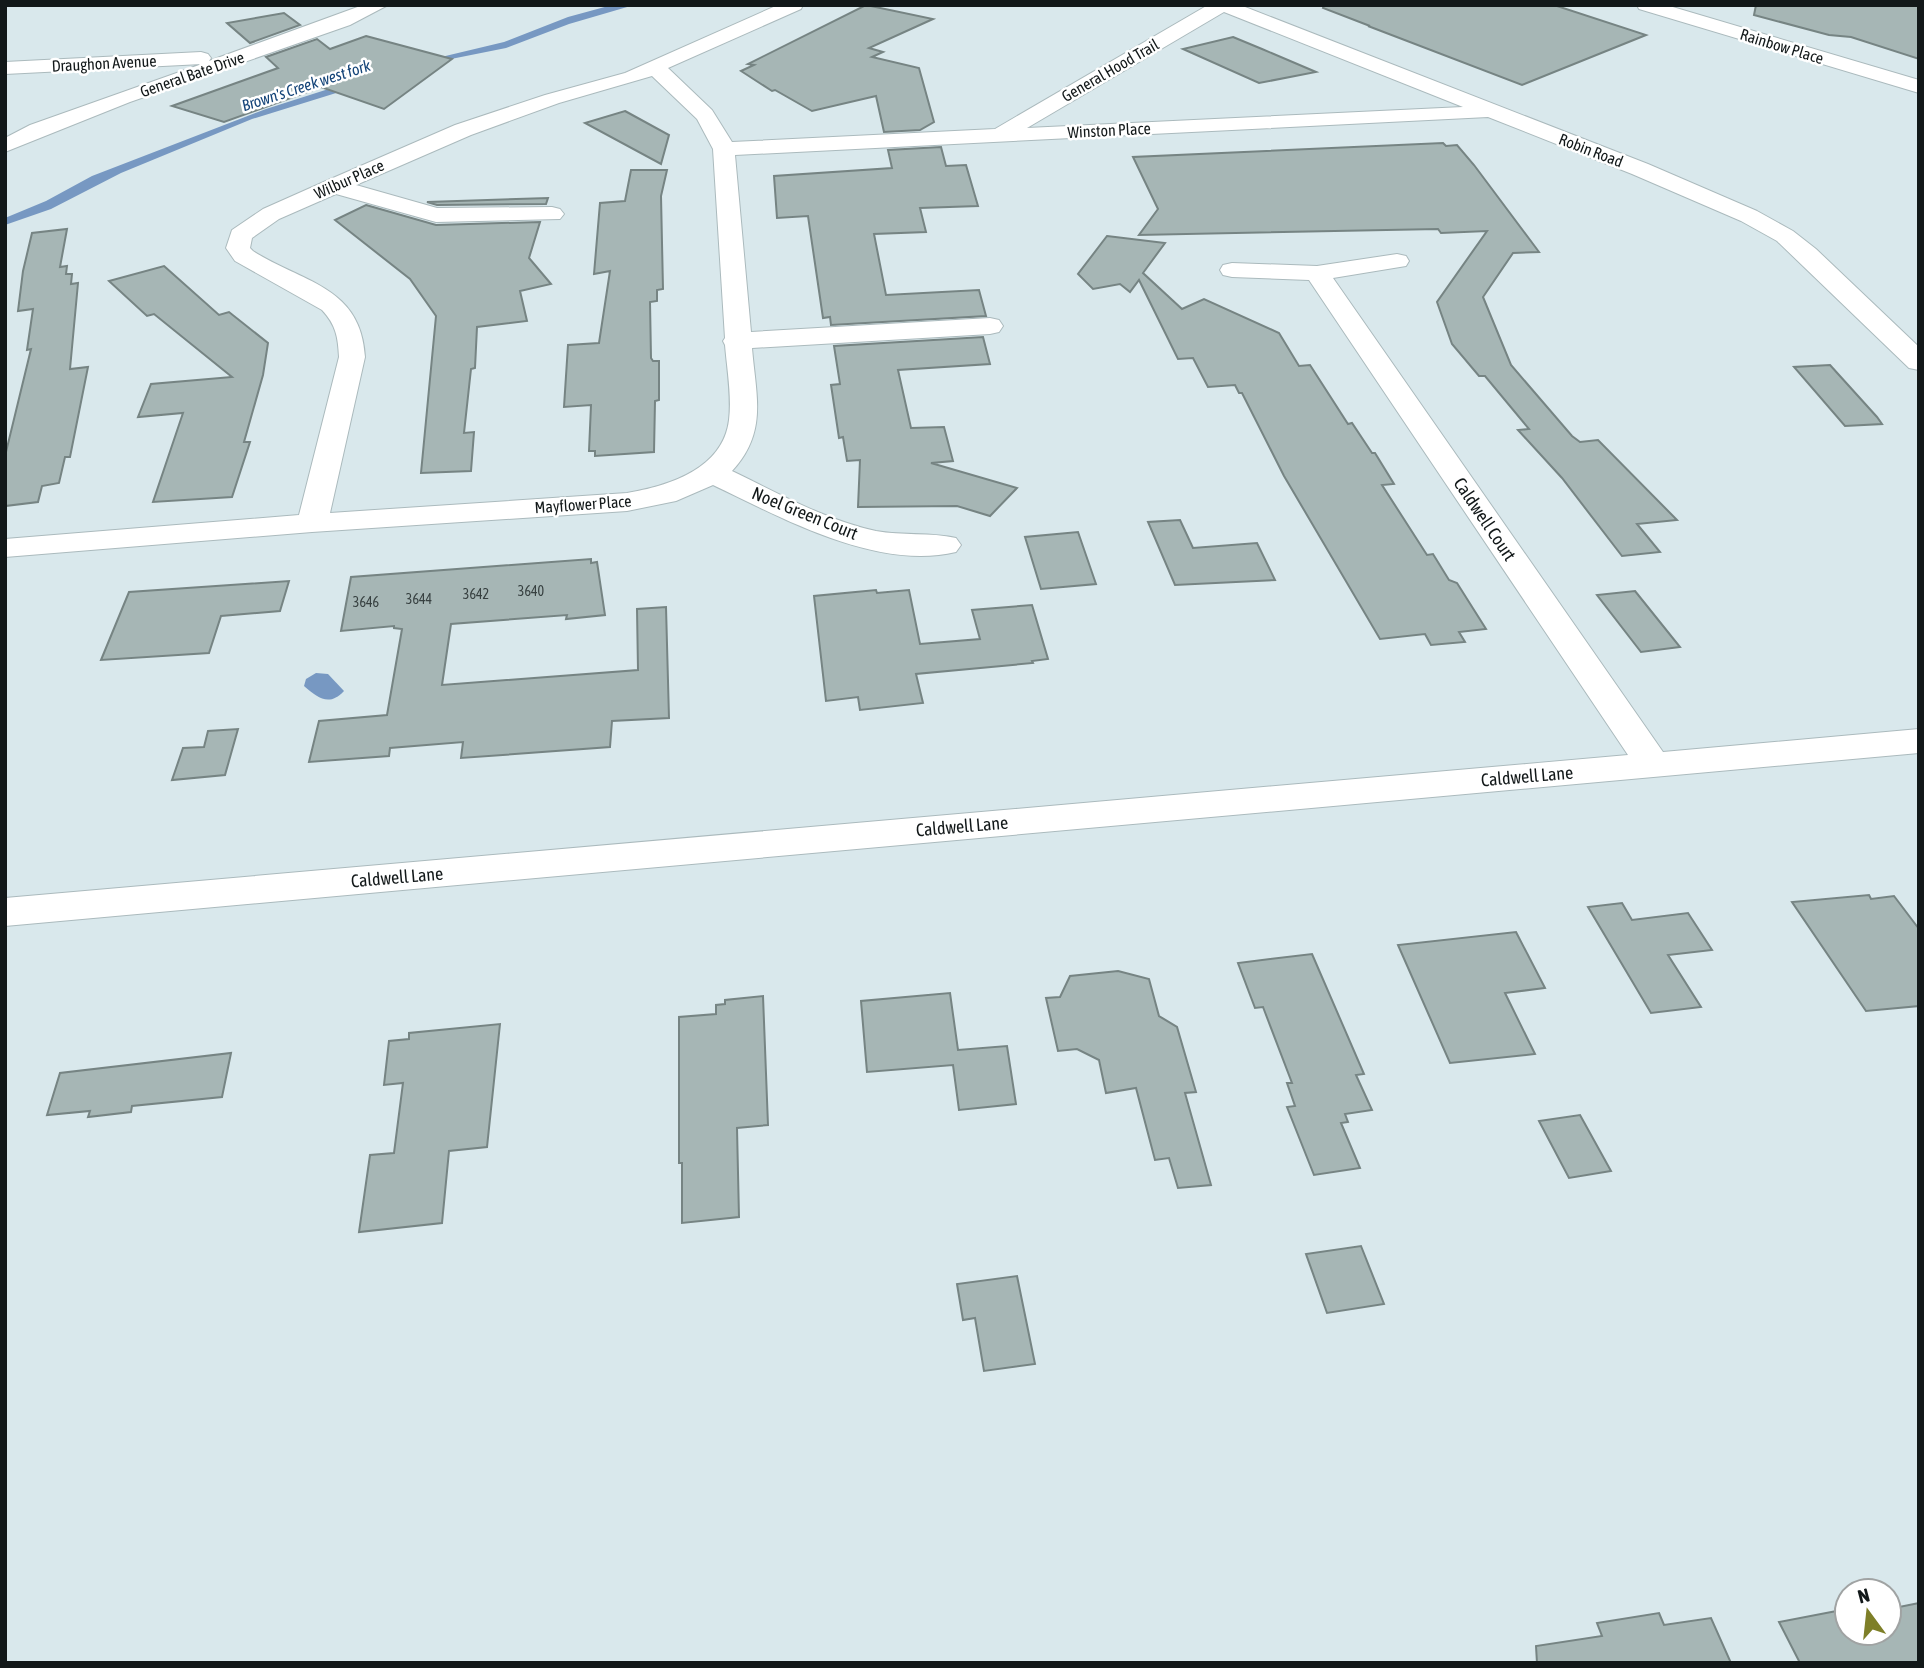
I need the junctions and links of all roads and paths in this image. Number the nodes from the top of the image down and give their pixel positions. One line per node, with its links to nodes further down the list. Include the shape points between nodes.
1 (379, 5): 5 (street, General Bate Drive)
2 (794, 5): 7 (street, Wilbur Place)
3 (1222, 5): 9 (street, Robin Road); 10 (street, General Hood Trail)
4 (1646, 5): 8 (street, Rainbow Place)
5 (245, 55): 6 (street, Draughon Avenue); 11 (street, General Bate Drive, via 65,119)
6 (5, 68)
7 (656, 68): 12 (street, Mayflower Place, via 706,116); 13 (street, Wilbur Place, via 463,130)
8 (1919, 87)
9 (1493, 111): 10 (street, Winston Place); 20 (street, Robin Road, via 1688,188 1773,229 1816,262)
10 (998, 136): 12 (street, Winston Place)
11 (5, 146)
12 (724, 149): 19 (street, Mayflower Place)
13 (334, 186): 14 (street, via 436,215); 22 (street, Wilbur Place, via 256,222 237,242 249,260 328,301 352,331 352,357)
14 (552, 214)
15 (1396, 261): 17 (street)
16 (1232, 270): 17 (street)
17 (1317, 273): 26 (street, Caldwell Court)
18 (990, 326): 19 (street)
19 (736, 341): 21 (street, Mayflower Place, via 743,433 732,454)
20 (1919, 362)
21 (710, 472): 22 (street, Mayflower Place, via 678,490 635,501); 23 (street, Noel Green Court, via 835,529 890,543)
22 (312, 523): 24 (street, Mayflower Place)
23 (944, 545)
24 (5, 548)
25 (1919, 741): 26 (street, Caldwell Lane)
26 (1653, 765): 27 (street, Caldwell Lane)
27 (5, 912)

